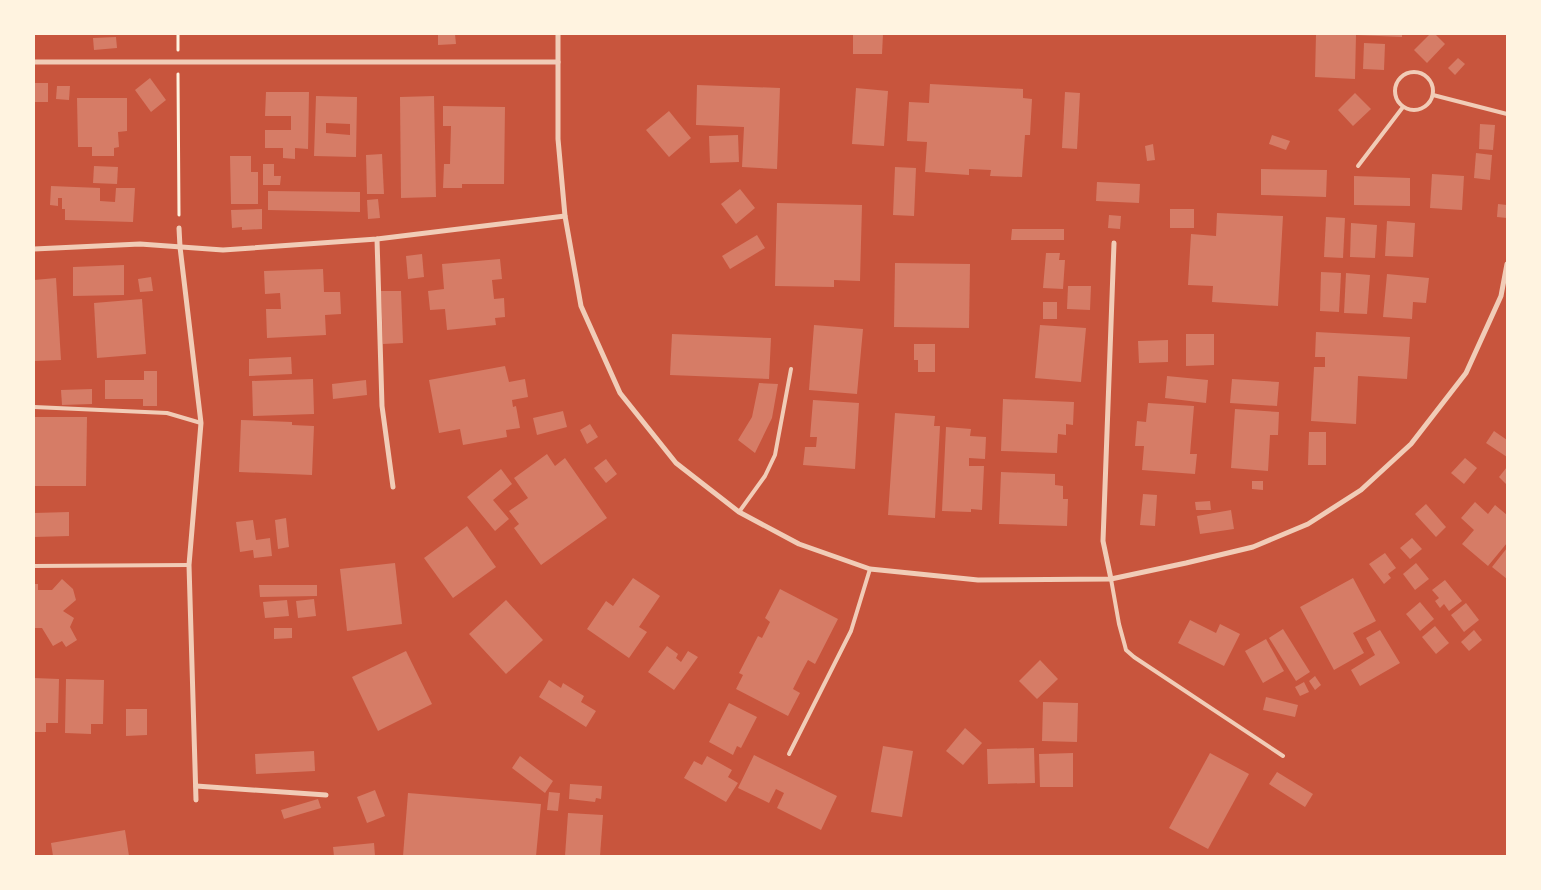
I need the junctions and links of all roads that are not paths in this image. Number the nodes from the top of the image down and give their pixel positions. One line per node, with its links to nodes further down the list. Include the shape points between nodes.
1 (558, 34): 3 (street)
2 (34, 62): 3 (street)
3 (558, 62): 8 (street, via 558,139)
4 (1433, 95): 5 (lane, via 1427,105 1418,110); 5 (lane, via 1432,84 1426,75 1415,71 1404,73 1396,81 1394,92); 6 (lane)
5 (1403, 107): 7 (lane)
6 (1507, 114)
7 (1358, 166)
8 (564, 216): 10 (street); 19 (street, via 581,306 620,393 676,463)
9 (179, 228): 12 (street)
10 (377, 239): 12 (street, via 223,250); 18 (street, via 382,406)
11 (1114, 243): 23 (street, via 1103,541)
12 (180, 247): 13 (street, via 140,244); 17 (street)
13 (34, 249)
14 (1507, 264): 23 (street, via 1501,296 1466,373 1411,444 1361,490 1308,524 1253,547)
15 (791, 369): 19 (lane, via 775,455 765,476)
16 (34, 408): 17 (lane, via 167,413)
17 (201, 423): 20 (street)
18 (393, 488)
19 (739, 512): 22 (street, via 799,544)
20 (189, 565): 21 (lane); 26 (street)
21 (34, 566)
22 (870, 569): 23 (street, via 978,580); 24 (lane, via 851,631)
23 (1111, 579): 25 (lane, via 1126,650)
24 (789, 754)
25 (1283, 756)
26 (196, 786): 27 (street); 28 (street)
27 (326, 795)
28 (196, 800)

